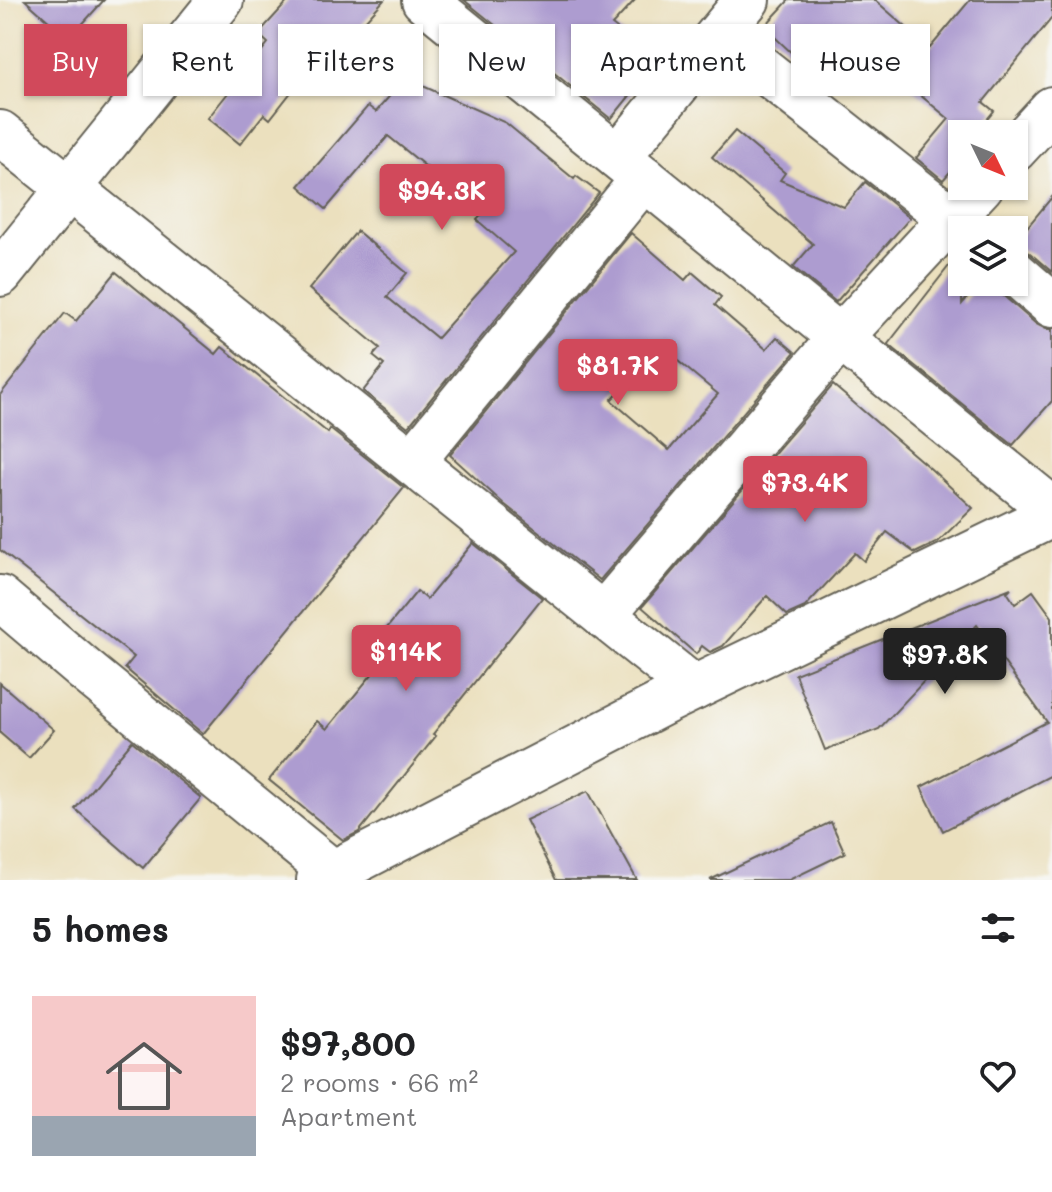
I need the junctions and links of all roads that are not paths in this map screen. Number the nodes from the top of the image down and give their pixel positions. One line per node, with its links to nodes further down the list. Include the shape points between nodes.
1 (221, 0): 9 (street)
2 (424, 0): 8 (street)
3 (747, 0): 4 (street)
4 (728, 24)
5 (775, 75): 10 (street)
6 (679, 96): 8 (street)
7 (0, 133): 9 (street)
8 (631, 168): 14 (street); 15 (street)
9 (70, 187): 11 (street); 15 (street)
10 (966, 211): 14 (street)
11 (0, 274)
12 (1028, 284): 13 (street)
13 (1052, 305)
14 (840, 338): 16 (street); 18 (street)
15 (412, 462): 18 (street)
16 (1052, 512): 19 (street)
17 (0, 598): 20 (street)
18 (603, 615): 19 (street)
19 (694, 688): 20 (street)
20 (325, 876)

